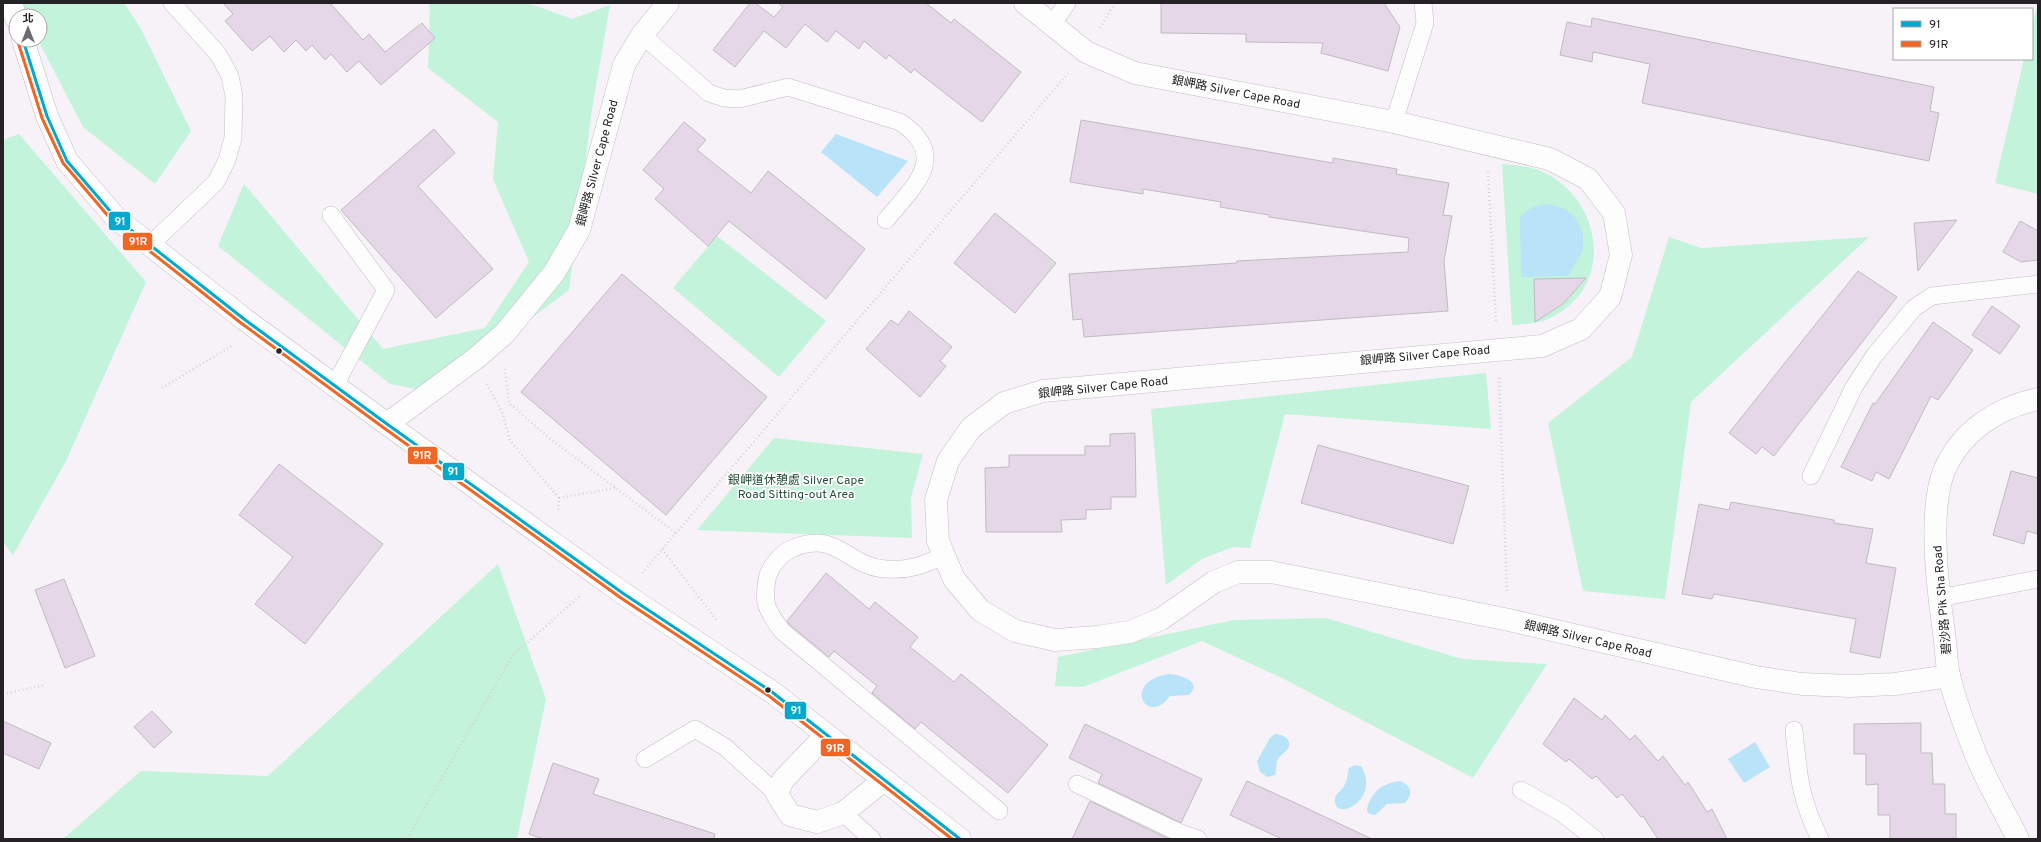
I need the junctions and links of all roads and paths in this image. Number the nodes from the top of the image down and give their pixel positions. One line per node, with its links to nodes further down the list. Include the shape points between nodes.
1 (172, 3): 14 (lane, via 218,54 230,76 234,96 233,138 227,160 216,182)
2 (1024, 3): 6 (street, 銀岬路 Silver Cape Road)
3 (1068, 3): 6 (lane)
4 (1423, 3): 10 (lane, via 1425,23)
5 (664, 4): 7 (street, 銀岬路 Silver Cape Road)
6 (1052, 25): 9 (street, 銀岬路 Silver Cape Road)
7 (642, 35): 13 (lane, via 709,92 724,98 739,99 788,87 900,122 914,131 923,146 926,163 920,179); 17 (street, 銀岬路 Silver Cape Road, via 624,65 580,230 554,274)
8 (26, 48): 14 (street, via 47,116 67,161 117,219)
9 (1086, 52): 10 (street, 銀岬路 Silver Cape Road, via 1135,73); 27 (path)
10 (1394, 122): 11 (street, 銀岬路 Silver Cape Road)
11 (1486, 144): 18 (path); 18 (street, 銀岬路 Silver Cape Road, via 1550,158 1588,179 1614,213 1621,255 1610,297 1581,329 1542,346)
12 (330, 215): 20 (lane, via 386,290)
13 (886, 220)
14 (149, 246): 16 (street)
15 (2038, 284): 24 (lane, via 1932,296 1914,308 1874,356 1854,387)
16 (259, 330): 20 (street); 21 (path)
17 (505, 333): 19 (street, 銀岬路 Silver Cape Road); 25 (path, via 509,403 549,438)
18 (1498, 349): 29 (street, 銀岬路 Silver Cape Road, via 1043,391 1004,403 971,428 948,461 936,500 938,541); 34 (path)
19 (475, 359): 23 (street, 銀岬路 Silver Cape Road); 26 (path, via 503,414 510,440)
20 (335, 385): 23 (street)
21 (162, 388)
22 (2038, 399): 33 (street, 碧沙路 Pik Sha Road, via 2017,403 1994,414 1973,429 1956,448 1944,471 1937,495)
23 (387, 424): 28 (street)
24 (1811, 476)
25 (615, 488): 26 (path); 27 (path)
26 (559, 498): 28 (path, via 559,510 551,521)
27 (676, 533): 32 (path)
28 (556, 544): 30 (street)
29 (944, 555): 34 (street, 銀岬路 Silver Cape Road, via 954,579 980,610 1015,631 1055,640 1130,632 1161,619 1214,582 1238,572 1271,572); 45 (lane, via 925,565 905,570 884,569 863,563 825,543 803,544 783,553 769,570 764,592 768,614 782,631)
30 (601, 578): 32 (street); 47 (path, via 512,656)
31 (2038, 579): 33 (lane)
32 (624, 594): 39 (street, via 772,692)
33 (1939, 598): 35 (street, 碧沙路 Pik Sha Road)
34 (1508, 620): 35 (street, 銀岬路 Silver Cape Road, via 1756,677 1802,684 1887,684)
35 (1949, 676): 53 (street, 碧沙路 Pik Sha Road, via 1974,751)
36 (45, 685): 37 (path)
37 (3, 694)
38 (1794, 730): 52 (lane, via 1799,784 1808,815)
39 (826, 735): 41 (street); 44 (street, via 783,780)
40 (645, 759): 44 (lane, via 695,729 725,747)
41 (884, 780): 46 (street); 49 (street)
42 (1077, 784): 50 (lane)
43 (1520, 790): 51 (lane, via 1562,813)
44 (777, 794): 46 (street, via 790,815 817,822)
45 (999, 811)
46 (843, 813): 48 (lane)
47 (407, 839)
48 (872, 839)
49 (960, 839)
50 (1198, 839)
51 (1595, 839)
52 (1820, 839)
53 (2018, 839)

